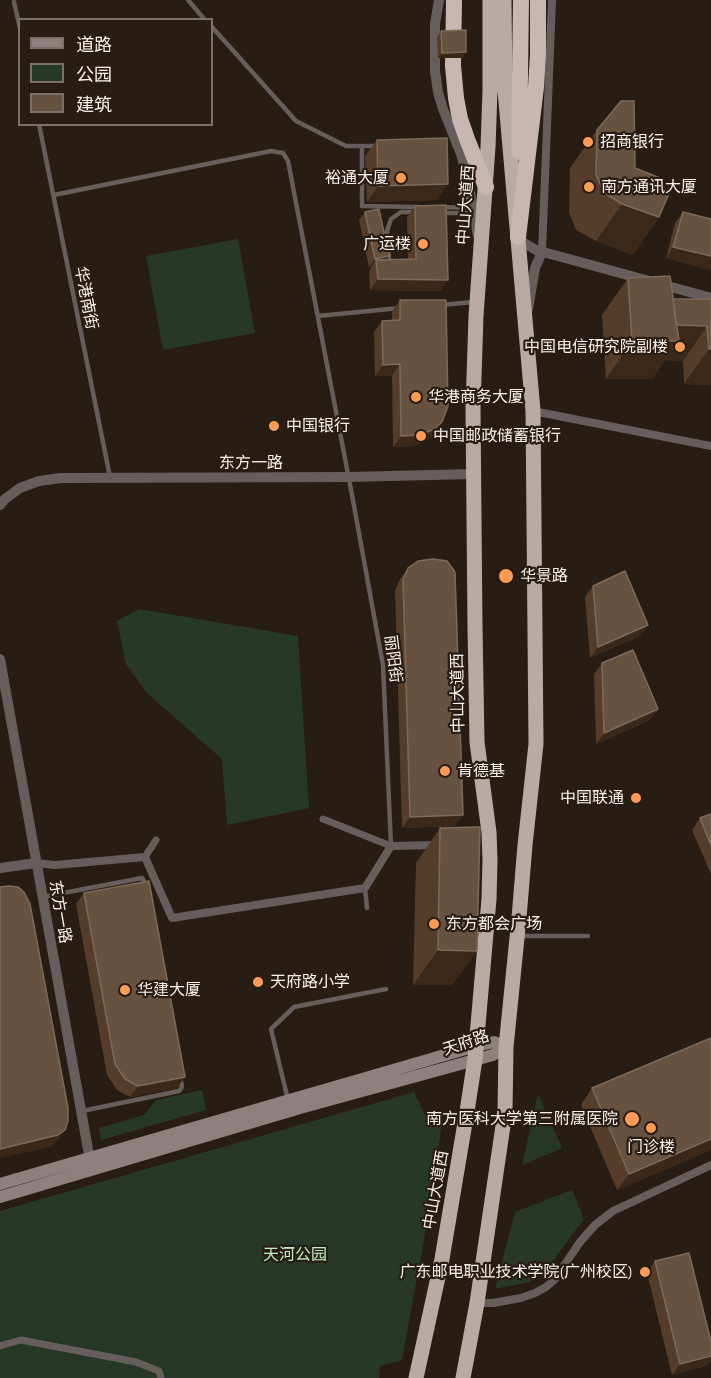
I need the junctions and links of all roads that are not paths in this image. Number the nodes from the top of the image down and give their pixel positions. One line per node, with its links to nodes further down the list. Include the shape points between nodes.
1 (188, 0): 10 (lane)
2 (439, 0): 19 (street, via 435,24 438,92 453,146 467,176)
3 (454, 0): 16 (highway, via 456,98 466,139)
4 (490, 0): 16 (highway, 中山大道西)
5 (504, 0): 21 (highway, via 505,90)
6 (521, 0): 21 (highway)
7 (538, 0): 21 (highway, via 534,109)
8 (552, 0): 22 (street)
9 (14, 2): 11 (lane)
10 (203, 18)
11 (18, 19)
12 (213, 28): 14 (lane, via 296,121 346,146)
13 (39, 126): 17 (lane, 华港南街)
14 (362, 146): 15 (lane); 19 (lane, via 362,206)
15 (383, 146)
16 (486, 187): 23 (highway, 中山大道西)
17 (54, 195): 29 (lane, 丽阳街, via 271,151 283,153 288,161); 34 (lane, 华港南街)
18 (440, 207): 19 (lane)
19 (473, 211): 23 (street)
20 (422, 212): 24 (lane, via 401,212 391,219 387,231)
21 (518, 237): 22 (street); 30 (highway)
22 (542, 252): 25 (street); 30 (street)
23 (481, 255): 26 (highway, 中山大道西)
24 (389, 258)
25 (711, 298)
26 (477, 301): 27 (lane); 33 (highway, 中山大道西)
27 (432, 306)
28 (409, 308): 29 (lane)
29 (318, 316): 35 (lane, 丽阳街)
30 (526, 324): 31 (highway)
31 (533, 411): 32 (street); 50 (highway, via 536,744)
32 (711, 446)
33 (474, 474): 35 (street, 东方一路); 54 (highway, 中山大道西, via 477,742 487,815 484,843 489,899)
34 (110, 477): 35 (street, 东方一路); 36 (street, 东方一路, via 39,481 20,488)
35 (349, 477): 42 (lane, 丽阳街, via 383,665)
36 (0, 505)
37 (0, 659): 38 (street, 东方一路)
38 (3, 697): 44 (street, 东方一路)
39 (323, 819): 42 (street)
40 (156, 840): 43 (street)
41 (443, 844): 42 (street)
42 (394, 846): 46 (street)
43 (145, 856): 44 (street, via 55,865); 46 (street, via 172,918)
44 (36, 862): 45 (street); 48 (street, 东方一路)
45 (0, 868)
46 (365, 888): 49 (lane)
47 (148, 894): 48 (lane, via 142,878)
48 (42, 897): 57 (street, 东方一路)
49 (367, 908)
50 (517, 936): 51 (lane); 53 (highway)
51 (588, 936)
52 (386, 989): 56 (lane, via 294,1007 271,1029)
53 (506, 1047): 54 (main road, 天府路, via 494,1042); 62 (highway, via 505,1112)
54 (475, 1052): 56 (main road, 天府路); 58 (main road, 天府路); 65 (highway, 中山大道西, via 442,1259)
55 (180, 1076): 57 (lane, via 179,1091)
56 (288, 1100): 58 (main road, 天府路)
57 (81, 1111): 58 (street, 东方一路)
58 (91, 1163): 60 (main road, 天府路); 61 (main road, 天府路)
59 (711, 1165): 62 (street, via 613,1211 580,1242 546,1287 521,1298)
60 (0, 1184)
61 (0, 1197)
62 (477, 1304): 66 (highway)
63 (0, 1346): 64 (street, via 21,1340 136,1362 159,1371)
64 (161, 1378)
65 (416, 1378)
66 (463, 1378)

